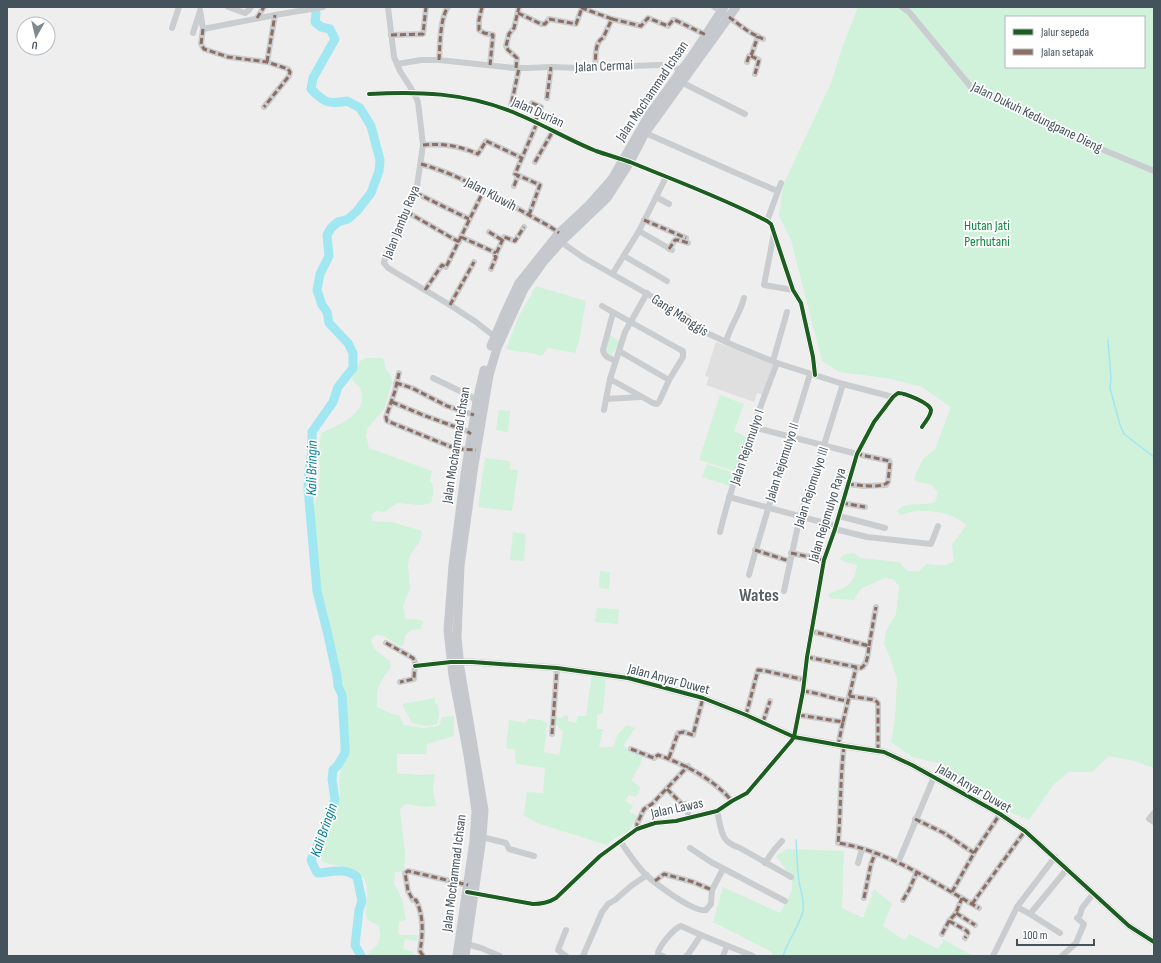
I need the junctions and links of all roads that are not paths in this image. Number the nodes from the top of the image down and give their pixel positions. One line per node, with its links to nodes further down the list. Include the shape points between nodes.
1 (178, 7): 20 (street)
2 (228, 7): 3 (street, via 245,13)
3 (251, 7)
4 (264, 7): 18 (street)
5 (320, 7): 16 (street)
6 (388, 7): 23 (street, Jalan Jambu Raya)
7 (426, 7): 23 (street, via 423,34)
8 (448, 7): 26 (street, via 442,24)
9 (482, 7): 30 (street, via 479,30 494,37)
10 (736, 7): 17 (main road, Jalan Mochammad Ichsan)
11 (902, 7): 52 (street, Jalan Dukuh Kedungpane Dieng, via 909,12 971,87 1089,144)
12 (200, 8): 21 (street); 22 (street)
13 (582, 8): 15 (street, via 576,24 550,19 541,24); 19 (street)
14 (720, 8): 17 (street); 24 (main road, Jalan Mochammad Ichsan)
15 (518, 10): 32 (street, via 506,46 517,58)
16 (275, 15): 18 (street); 27 (street)
17 (729, 17): 25 (street, via 760,38); 34 (main road, Jalan Mochammad Ichsan)
18 (257, 18): 21 (street)
19 (612, 19): 24 (street, via 641,26 648,18 668,26 675,20); 33 (street, via 598,43)
20 (172, 28)
21 (203, 29): 27 (street, via 201,44 204,49 232,58)
22 (192, 32)
23 (391, 35): 29 (street, Jalan Jambu Raya)
24 (706, 35): 34 (main road, Jalan Mochammad Ichsan)
25 (752, 56): 28 (street, via 749,56); 35 (street, via 759,60)
26 (438, 60): 29 (street, Jalan Cermai); 30 (street, Jalan Cermai)
27 (268, 62): 41 (street, via 290,72)
28 (747, 62)
29 (397, 64): 37 (street, Jalan Jambu Raya)
30 (490, 65): 32 (street, Jalan Cermai)
31 (551, 67): 32 (street, Jalan Cermai); 33 (street, Jalan Cermai); 39 (street)
32 (518, 68): 42 (street)
33 (594, 68): 34 (street, Jalan Cermai, via 648,64)
34 (685, 71): 36 (main road, Jalan Mochammad Ichsan)
35 (755, 74)
36 (678, 81): 43 (street); 46 (main road, Jalan Mochammad Ichsan)
37 (414, 93): 38 (street, Jalan Durian); 42 (street, Jalan Durian, via 458,96); 47 (street, Jalan Jambu Raya, via 418,102)
38 (370, 94)
39 (547, 98)
40 (532, 103): 44 (street, via 541,107)
41 (264, 107)
42 (510, 111): 44 (street, Jalan Durian)
43 (745, 114)
44 (536, 122): 45 (street, Jalan Durian); 48 (street)
45 (553, 131): 49 (street, Jalan Durian, via 596,151); 50 (street)
46 (643, 132): 49 (main road, Jalan Mochammad Ichsan); 58 (street)
47 (423, 145): 48 (street, via 456,146 478,154 486,141); 51 (street, Jalan Jambu Raya)
48 (522, 158): 53 (street, via 515,174)
49 (627, 161): 54 (street, Jalan Durian); 71 (main road, Jalan Mochammad Ichsan)
50 (535, 162)
51 (421, 164): 57 (street, Jalan Kluwih, via 451,174); 59 (street, Jalan Jambu Raya)
52 (1154, 171)
53 (518, 176): 56 (street); 63 (street, via 540,185)
54 (666, 177): 60 (street); 64 (street, Jalan Durian, via 732,203)
55 (781, 183): 64 (street)
56 (514, 186)
57 (484, 190): 63 (street, Jalan Kluwih); 65 (street)
58 (775, 190)
59 (416, 193): 62 (street, Jalan Jambu Raya); 65 (street)
60 (656, 197): 61 (street); 66 (street)
61 (669, 204)
62 (407, 212): 72 (street); 80 (street, Jalan Jambu Raya, via 384,263)
63 (529, 215): 71 (street, Jalan Kluwih)
64 (764, 219): 70 (street, Jalan Rejomulyo II)
65 (469, 220): 72 (street)
66 (644, 220): 68 (street); 68 (street, via 687,240 675,240 670,249)
67 (524, 227): 73 (street, via 515,241 505,236)
68 (640, 231): 75 (street)
69 (489, 232): 73 (street)
70 (774, 233): 81 (street, Jalan Rejomulyo II); 81 (street, via 764,285)
71 (560, 238): 78 (street, Gang Manggis, via 584,258); 88 (main road, Jalan Mochammad Ichsan, via 519,283)
72 (460, 240): 74 (street); 80 (street, via 446,267 442,265)
73 (502, 240): 74 (street)
74 (496, 253): 77 (street)
75 (624, 256): 78 (street); 79 (street)
76 (474, 262): 84 (street)
77 (490, 269)
78 (613, 273): 82 (street, Gang Manggis)
79 (667, 281)
80 (425, 290): 84 (street, Jalan Jambu Raya)
81 (793, 290): 96 (street, Jalan Rejomulyo II, via 801,303 814,357)
82 (647, 293): 89 (street); 91 (street, Gang Manggis, via 688,317 696,328)
83 (744, 298): 91 (street)
84 (450, 305): 90 (street, Jalan Jambu Raya)
85 (602, 306): 87 (street)
86 (787, 312): 94 (street, Jalan Rejomulyo I)
87 (613, 313): 89 (street); 93 (street, via 604,354 605,357)
88 (507, 316): 90 (main road, Jalan Mochammad Ichsan); 114 (main road, Jalan Mochammad Ichsan, via 489,375)
89 (630, 322): 92 (street); 99 (street, via 683,351 683,357)
90 (495, 337): 105 (main road, Jalan Mochammad Ichsan, via 484,368)
91 (726, 342): 94 (street, Gang Manggis)
92 (619, 351): 93 (street); 99 (street)
93 (616, 361): 98 (street)
94 (775, 362): 96 (street, Gang Manggis); 109 (street, Jalan Rejomulyo I)
95 (399, 373): 100 (street)
96 (812, 374): 101 (street, Gang Manggis); 112 (street, Jalan Rejomulyo II)
97 (433, 378): 105 (street)
98 (610, 379): 102 (street); 104 (street)
99 (668, 380): 102 (street, via 657,404)
100 (396, 383): 106 (street); 108 (street)
101 (843, 384): 103 (street, Gang Manggis); 113 (street, Jalan Rejomulyo III)
102 (642, 397): 104 (street)
103 (893, 397): 110 (street, via 898,393 909,395 929,406 929,417); 115 (street, Jalan Rejomulyo Raya, via 874,422)
104 (606, 399): 107 (street)
105 (477, 401): 108 (main road, Jalan Mochammad Ichsan)
106 (392, 402): 111 (street); 114 (street, via 387,421 454,448)
107 (604, 410)
108 (474, 415): 111 (main road, Jalan Mochammad Ichsan)
109 (753, 427): 112 (street); 117 (street, Jalan Rejomulyo I)
110 (922, 427)
111 (472, 434): 114 (main road, Jalan Mochammad Ichsan)
112 (791, 437): 113 (street); 119 (street, Jalan Rejomulyo II)
113 (824, 445): 115 (street); 121 (street, Jalan Rejomulyo III)
114 (473, 450): 138 (main road, Jalan Mochammad Ichsan, via 453,565 448,630)
115 (857, 454): 116 (street, Jalan Rejomulyo Raya); 116 (street, via 889,461 888,482 883,486)
116 (848, 484): 118 (street, Jalan Rejomulyo Raya)
117 (729, 498): 119 (street); 126 (street, Jalan Rejomulyo I)
118 (842, 503): 120 (street); 122 (street, Jalan Rejomulyo Raya)
119 (767, 507): 121 (street); 127 (street, Jalan Rejomulyo II)
120 (865, 507)
121 (800, 516): 124 (street); 128 (street, Jalan Rejomulyo III)
122 (839, 516): 124 (street, Jalan Rejomulyo Raya); 125 (street)
123 (938, 526): 124 (street, via 931,544 868,537)
124 (836, 527): 129 (street, Jalan Rejomulyo Raya)
125 (885, 528)
126 (720, 532)
127 (755, 550): 130 (street); 131 (street, Jalan Rejomulyo II)
128 (792, 553): 129 (street); 130 (street, Jalan Rejomulyo III)
129 (824, 560): 134 (street, Jalan Rejomulyo Raya)
130 (789, 561): 132 (street, Jalan Rejomulyo III)
131 (748, 575)
132 (784, 591)
133 (876, 607): 136 (street)
134 (811, 631): 136 (street); 137 (street, Jalan Rejomulyo Raya)
135 (386, 643): 139 (street, via 413,658)
136 (869, 646): 141 (street, via 864,666)
137 (807, 657): 141 (street); 142 (street, Jalan Rejomulyo Raya)
138 (455, 662): 139 (street); 140 (street, Jalan Anyar Duwet); 170 (main road, Jalan Mochammad Ichsan, via 481,790 484,810); 188 (main road, Jalan Mochammad Ichsan, via 475,800 476,824)
139 (415, 666): 143 (street, via 414,679)
140 (557, 668): 145 (street, Jalan Anyar Duwet, via 628,678); 152 (street)
141 (856, 668): 146 (street)
142 (805, 680): 144 (street, Jalan Rejomulyo Raya); 148 (street, via 758,670)
143 (400, 682)
144 (803, 691): 146 (street); 149 (street, Jalan Rejomulyo Raya)
145 (703, 698): 148 (street, Jalan Anyar Duwet); 157 (street, via 693,735 678,733)
146 (849, 699): 151 (street); 156 (street, via 875,700 878,703)
147 (770, 701): 150 (street)
148 (746, 715): 150 (street, Jalan Anyar Duwet)
149 (799, 715): 151 (street); 153 (street, Jalan Rejomulyo Raya)
150 (763, 722): 153 (street, Jalan Anyar Duwet)
151 (842, 722): 154 (street)
152 (552, 734)
153 (794, 737): 154 (street, Jalan Anyar Duwet); 161 (street, Jalan Lawas, via 747,793)
154 (841, 746): 156 (street, Jalan Anyar Duwet); 174 (street, via 838,843)
155 (631, 749): 157 (street, via 654,758 658,755)
156 (878, 751): 159 (street, Jalan Anyar Duwet)
157 (669, 758): 158 (street)
158 (688, 766): 160 (street); 161 (street, via 723,791)
159 (934, 777): 164 (street, Jalan Anyar Duwet); 166 (street)
160 (667, 789): 165 (street, via 683,805 685,804); 168 (street, via 644,809 636,824)
161 (732, 801): 162 (street, Jalan Lawas)
162 (717, 811): 165 (street, Jalan Lawas); 179 (street, via 724,840)
163 (1154, 813): 167 (street)
164 (1000, 814): 169 (street, Jalan Anyar Duwet); 175 (street)
165 (689, 816): 168 (street, Jalan Lawas)
166 (915, 820): 175 (street, via 944,833); 181 (street)
167 (1151, 820)
168 (637, 829): 171 (street, Jalan Lawas)
169 (1025, 831): 178 (street, Jalan Anyar Duwet); 196 (street)
170 (482, 837): 177 (street, via 506,843 509,849); 188 (main road, Jalan Mochammad Ichsan)
171 (620, 841): 185 (street); 188 (street, Jalan Lawas, via 550,902 533,904)
172 (782, 842): 179 (street)
173 (690, 848): 182 (street)
174 (862, 849): 176 (street); 180 (street)
175 (974, 853): 190 (street)
176 (875, 854): 181 (street); 192 (street)
177 (534, 856)
178 (1055, 857): 183 (street, Jalan Anyar Duwet); 197 (street)
179 (765, 863): 186 (street)
180 (858, 863)
181 (898, 863): 184 (street)
182 (723, 869): 189 (street); 195 (street)
183 (1067, 869): 191 (street, Jalan Anyar Duwet); 200 (street)
184 (917, 872): 190 (street); 194 (street)
185 (647, 875): 187 (street); 216 (street, via 602,912)
186 (791, 877)
187 (655, 881): 189 (street, via 664,874); 189 (street, via 678,900 701,911 706,910 711,904)
188 (470, 890): 209 (main road, Jalan Mochammad Ichsan); 211 (street, Jalan Lawas, via 413,872 405,873 408,891 413,900 416,900 423,922 420,948); 212 (main road, Jalan Mochammad Ichsan)
189 (712, 890)
190 (952, 892): 193 (street)
191 (1093, 894): 208 (street, Jalan Anyar Duwet, via 1129,926); 222 (street, via 1077,918 1084,924 1076,942)
192 (864, 898)
193 (962, 898): 196 (street); 199 (street)
194 (903, 900)
195 (785, 901)
196 (972, 904): 198 (street)
197 (1017, 907): 200 (street); 221 (street)
198 (979, 908)
199 (956, 913): 201 (street); 202 (street)
200 (1030, 914): 204 (street)
201 (949, 921): 205 (street); 207 (street, via 967,931)
202 (975, 925)
203 (566, 930): 215 (street, via 558,950)
204 (1060, 933)
205 (942, 934)
206 (701, 935): 210 (street); 217 (street, via 678,927 659,949 658,954); 218 (street)
207 (965, 938)
208 (1154, 942)
209 (467, 944): 213 (main road, Jalan Mochammad Ichsan); 214 (street)
210 (727, 946): 219 (street); 220 (street)
211 (423, 956)
212 (457, 956)
213 (465, 956)
214 (500, 956)
215 (566, 956)
216 (583, 956)
217 (663, 956)
218 (686, 956)
219 (723, 956)
220 (753, 956)
221 (993, 956)
222 (1062, 956)

